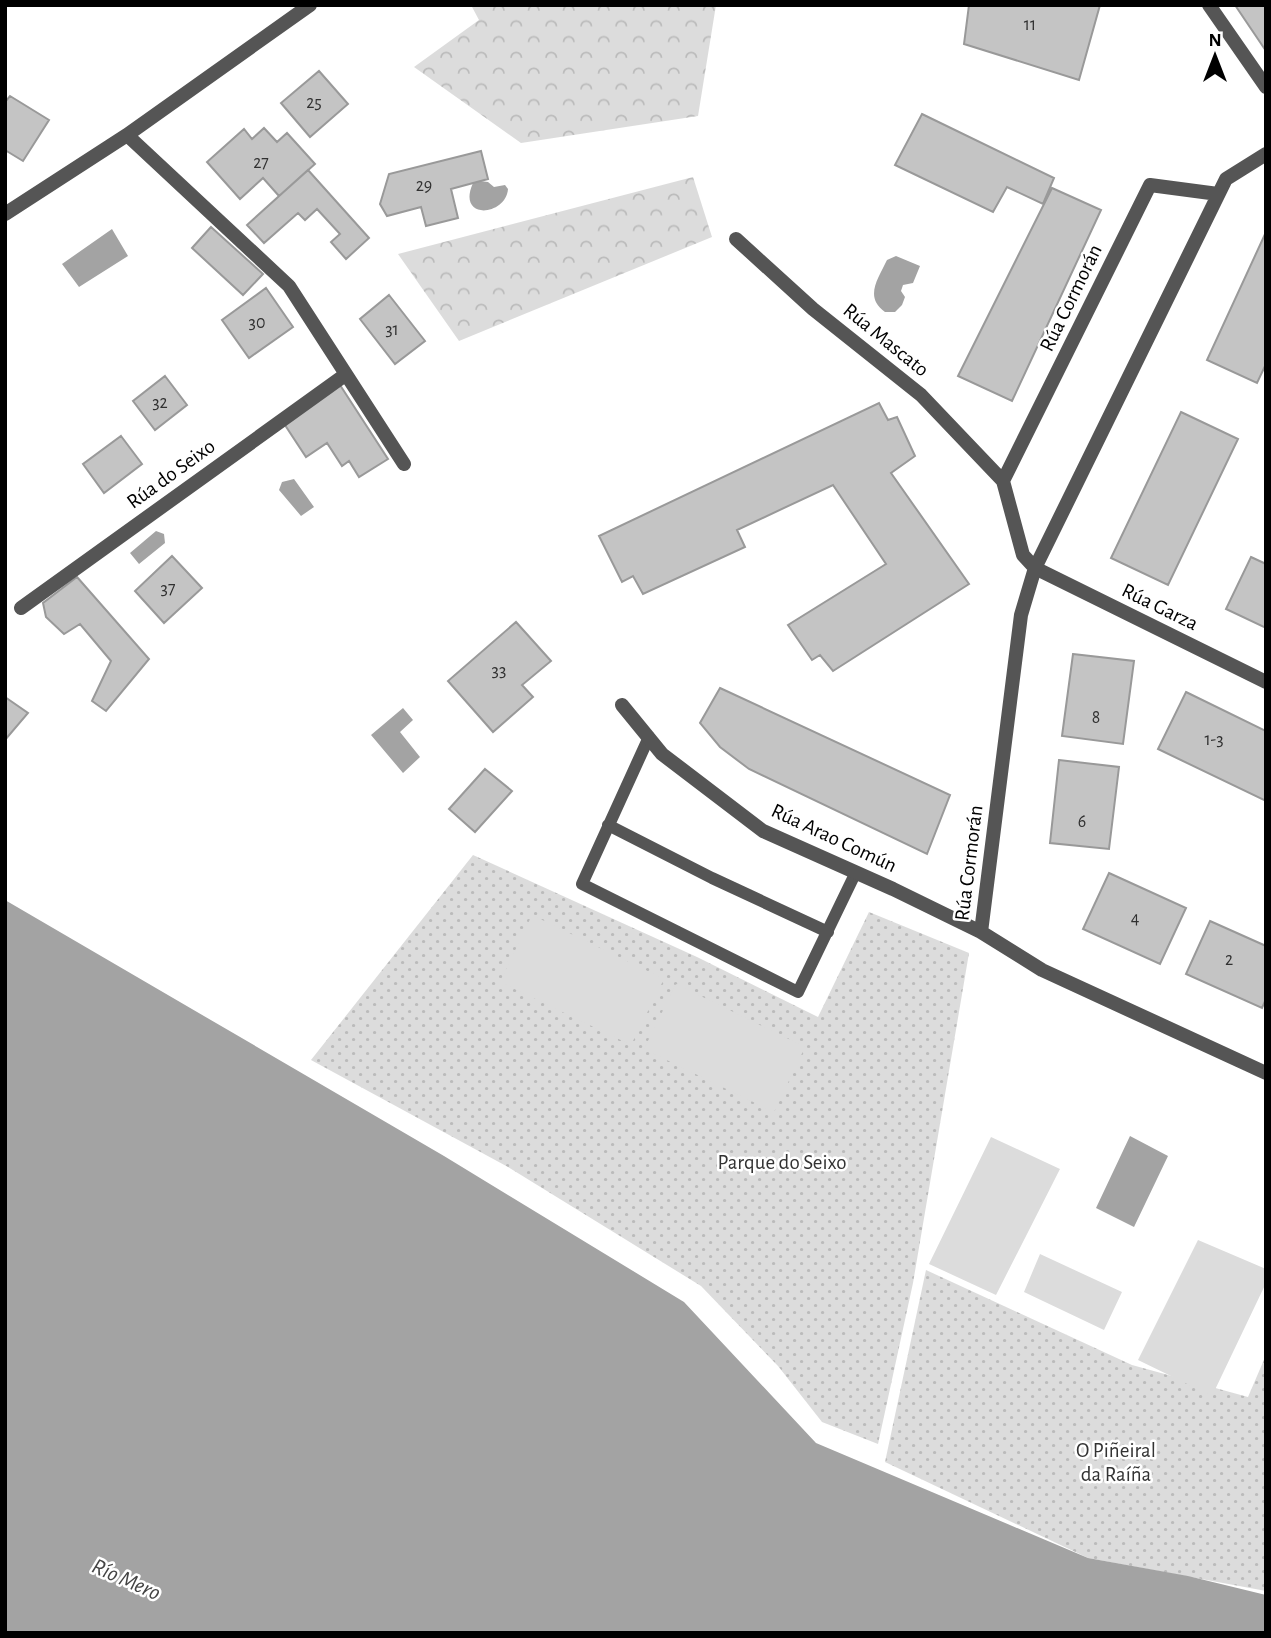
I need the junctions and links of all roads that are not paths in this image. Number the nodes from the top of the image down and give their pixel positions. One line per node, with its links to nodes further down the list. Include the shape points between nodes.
1 (310, 5): 4 (street)
2 (1209, 5): 3 (street)
3 (1266, 88)
4 (127, 135): 7 (street); 9 (street, via 289,286)
5 (1266, 154): 6 (street, Rúa Cormorán, via 1226,178)
6 (1218, 194): 11 (street, Rúa Cormorán, via 1150,185); 12 (street, Rúa Cormorán)
7 (5, 215)
8 (736, 239): 11 (street, Rúa Mascato, via 813,309 921,395)
9 (345, 375): 10 (street); 13 (street, Rúa do Seixo)
10 (404, 464)
11 (1003, 481): 12 (street, via 1023,555)
12 (1035, 568): 14 (street, Rúa Garza); 20 (street, Rúa Cormorán, via 1021,615)
13 (21, 608)
14 (1266, 682)
15 (622, 705): 16 (street, Rúa Arao Común)
16 (649, 737): 17 (lane); 18 (street, Rúa Arao Común, via 662,754 763,831)
17 (608, 825): 19 (lane); 19 (lane, via 582,884 798,992)
18 (856, 872): 19 (lane); 20 (street, Rúa Arao Común)
19 (828, 932)
20 (981, 932): 21 (street, Rúa Cormorán, via 1042,970)
21 (1266, 1073)

